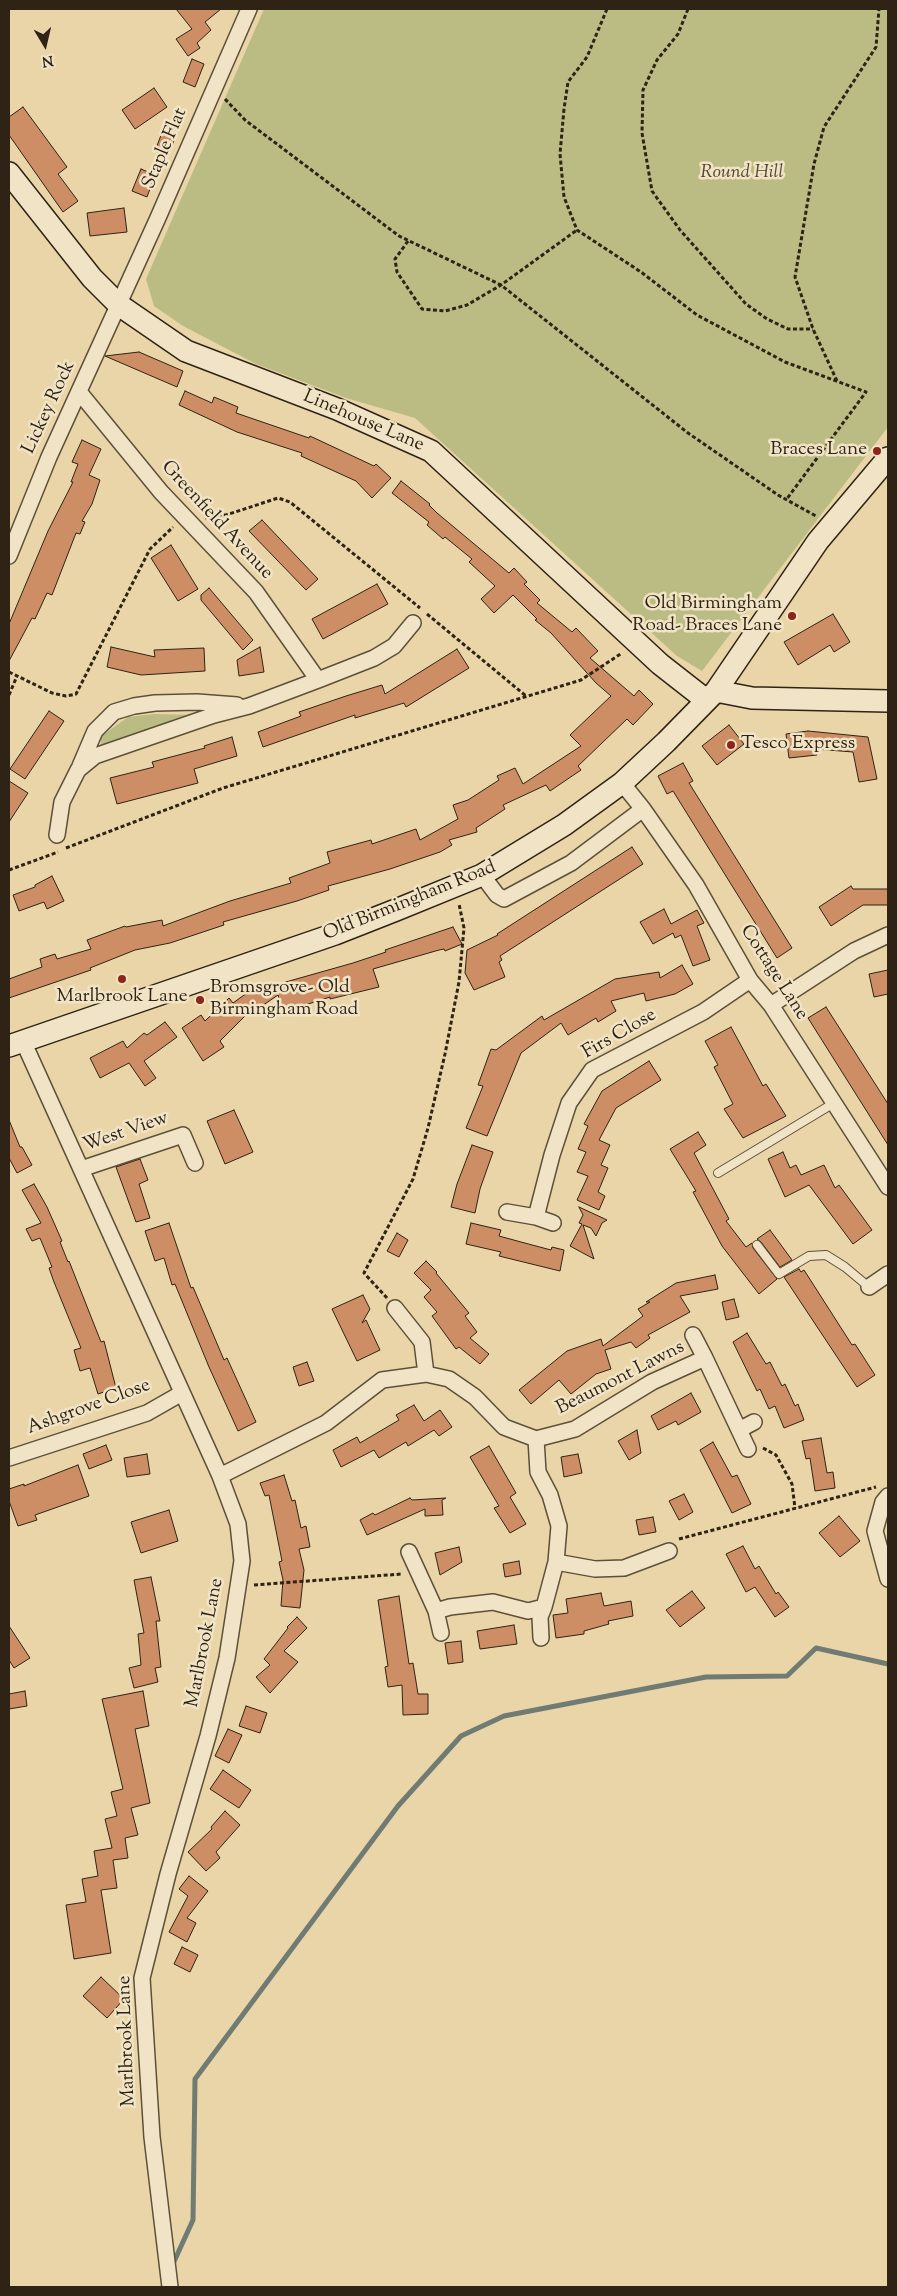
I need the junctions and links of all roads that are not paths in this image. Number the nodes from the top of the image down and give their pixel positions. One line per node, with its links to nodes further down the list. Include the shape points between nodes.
1 (249, 9): 3 (street, Staple Flat)
2 (9, 173): 3 (main road, Linehouse Lane, via 85,271)
3 (119, 305): 4 (street, Lickey Rock); 9 (main road, Linehouse Lane, via 186,351 337,409 431,451 636,641)
4 (80, 392): 6 (street, Lickey Rock, via 49,457); 8 (street, Greenfield Avenue, via 160,492 256,592)
5 (888, 458): 9 (main road, Old Birmingham Road, via 818,541)
6 (9, 556)
7 (413, 623): 8 (street, via 394,646 374,658)
8 (318, 680): 11 (street)
9 (711, 696): 10 (main road); 13 (main road, Old Birmingham Road)
10 (888, 701)
11 (249, 706): 12 (street, via 95,756); 12 (street, via 155,703 114,712 95,732)
12 (78, 770): 15 (street, via 62,802)
13 (622, 783): 14 (street, Cottage Lane); 16 (main road, Old Birmingham Road, via 564,825)
14 (643, 809): 16 (street, via 570,863 504,899); 18 (street, Cottage Lane, via 696,885)
15 (57, 835)
16 (482, 875): 20 (main road, Old Birmingham Road, via 335,934)
17 (888, 935): 19 (street, via 854,951)
18 (750, 980): 19 (street, Cottage Lane); 27 (street, Firs Close, via 703,1012 592,1070 569,1103)
19 (770, 1005): 21 (street, Cottage Lane)
20 (16, 1044): 23 (street, Marlbrook Lane)
21 (834, 1103): 24 (lane); 25 (street, Cottage Lane)
22 (195, 1164): 23 (street, West View, via 184,1135)
23 (81, 1169): 36 (street, Marlbrook Lane)
24 (718, 1173)
25 (888, 1187)
26 (507, 1212): 27 (street)
27 (536, 1217): 28 (street)
28 (553, 1223)
29 (757, 1245): 31 (lane, via 779,1274 809,1256 826,1256)
30 (888, 1274): 31 (street)
31 (869, 1287)
32 (395, 1308): 35 (street, via 422,1342)
33 (693, 1335): 34 (street, Beaumont Lawns)
34 (705, 1358): 38 (street, Beaumont Lawns); 39 (street, Beaumont Lawns, via 652,1382 575,1429)
35 (426, 1374): 39 (street, via 449,1379 475,1397 504,1427); 42 (street, via 382,1380 326,1423)
36 (182, 1393): 41 (street, Ashgrove Close, via 147,1412); 42 (street, Marlbrook Lane)
37 (754, 1422): 38 (street)
38 (739, 1430): 40 (street, Beaumont Lawns)
39 (536, 1439): 46 (street, via 538,1472 550,1495 559,1526)
40 (748, 1449)
41 (9, 1458)
42 (220, 1476): 52 (street, Marlbrook Lane, via 238,1524 242,1561 227,1658 142,1978 152,2137)
43 (884, 1491): 47 (street, via 875,1531)
44 (409, 1552): 49 (street)
45 (669, 1552): 46 (street, via 624,1568 595,1569)
46 (556, 1562): 48 (street)
47 (888, 1579)
48 (544, 1607): 49 (street, via 528,1611 493,1602 450,1607); 51 (street, via 540,1617)
49 (436, 1612): 50 (street)
50 (441, 1634)
51 (541, 1638)
52 (170, 2287)

